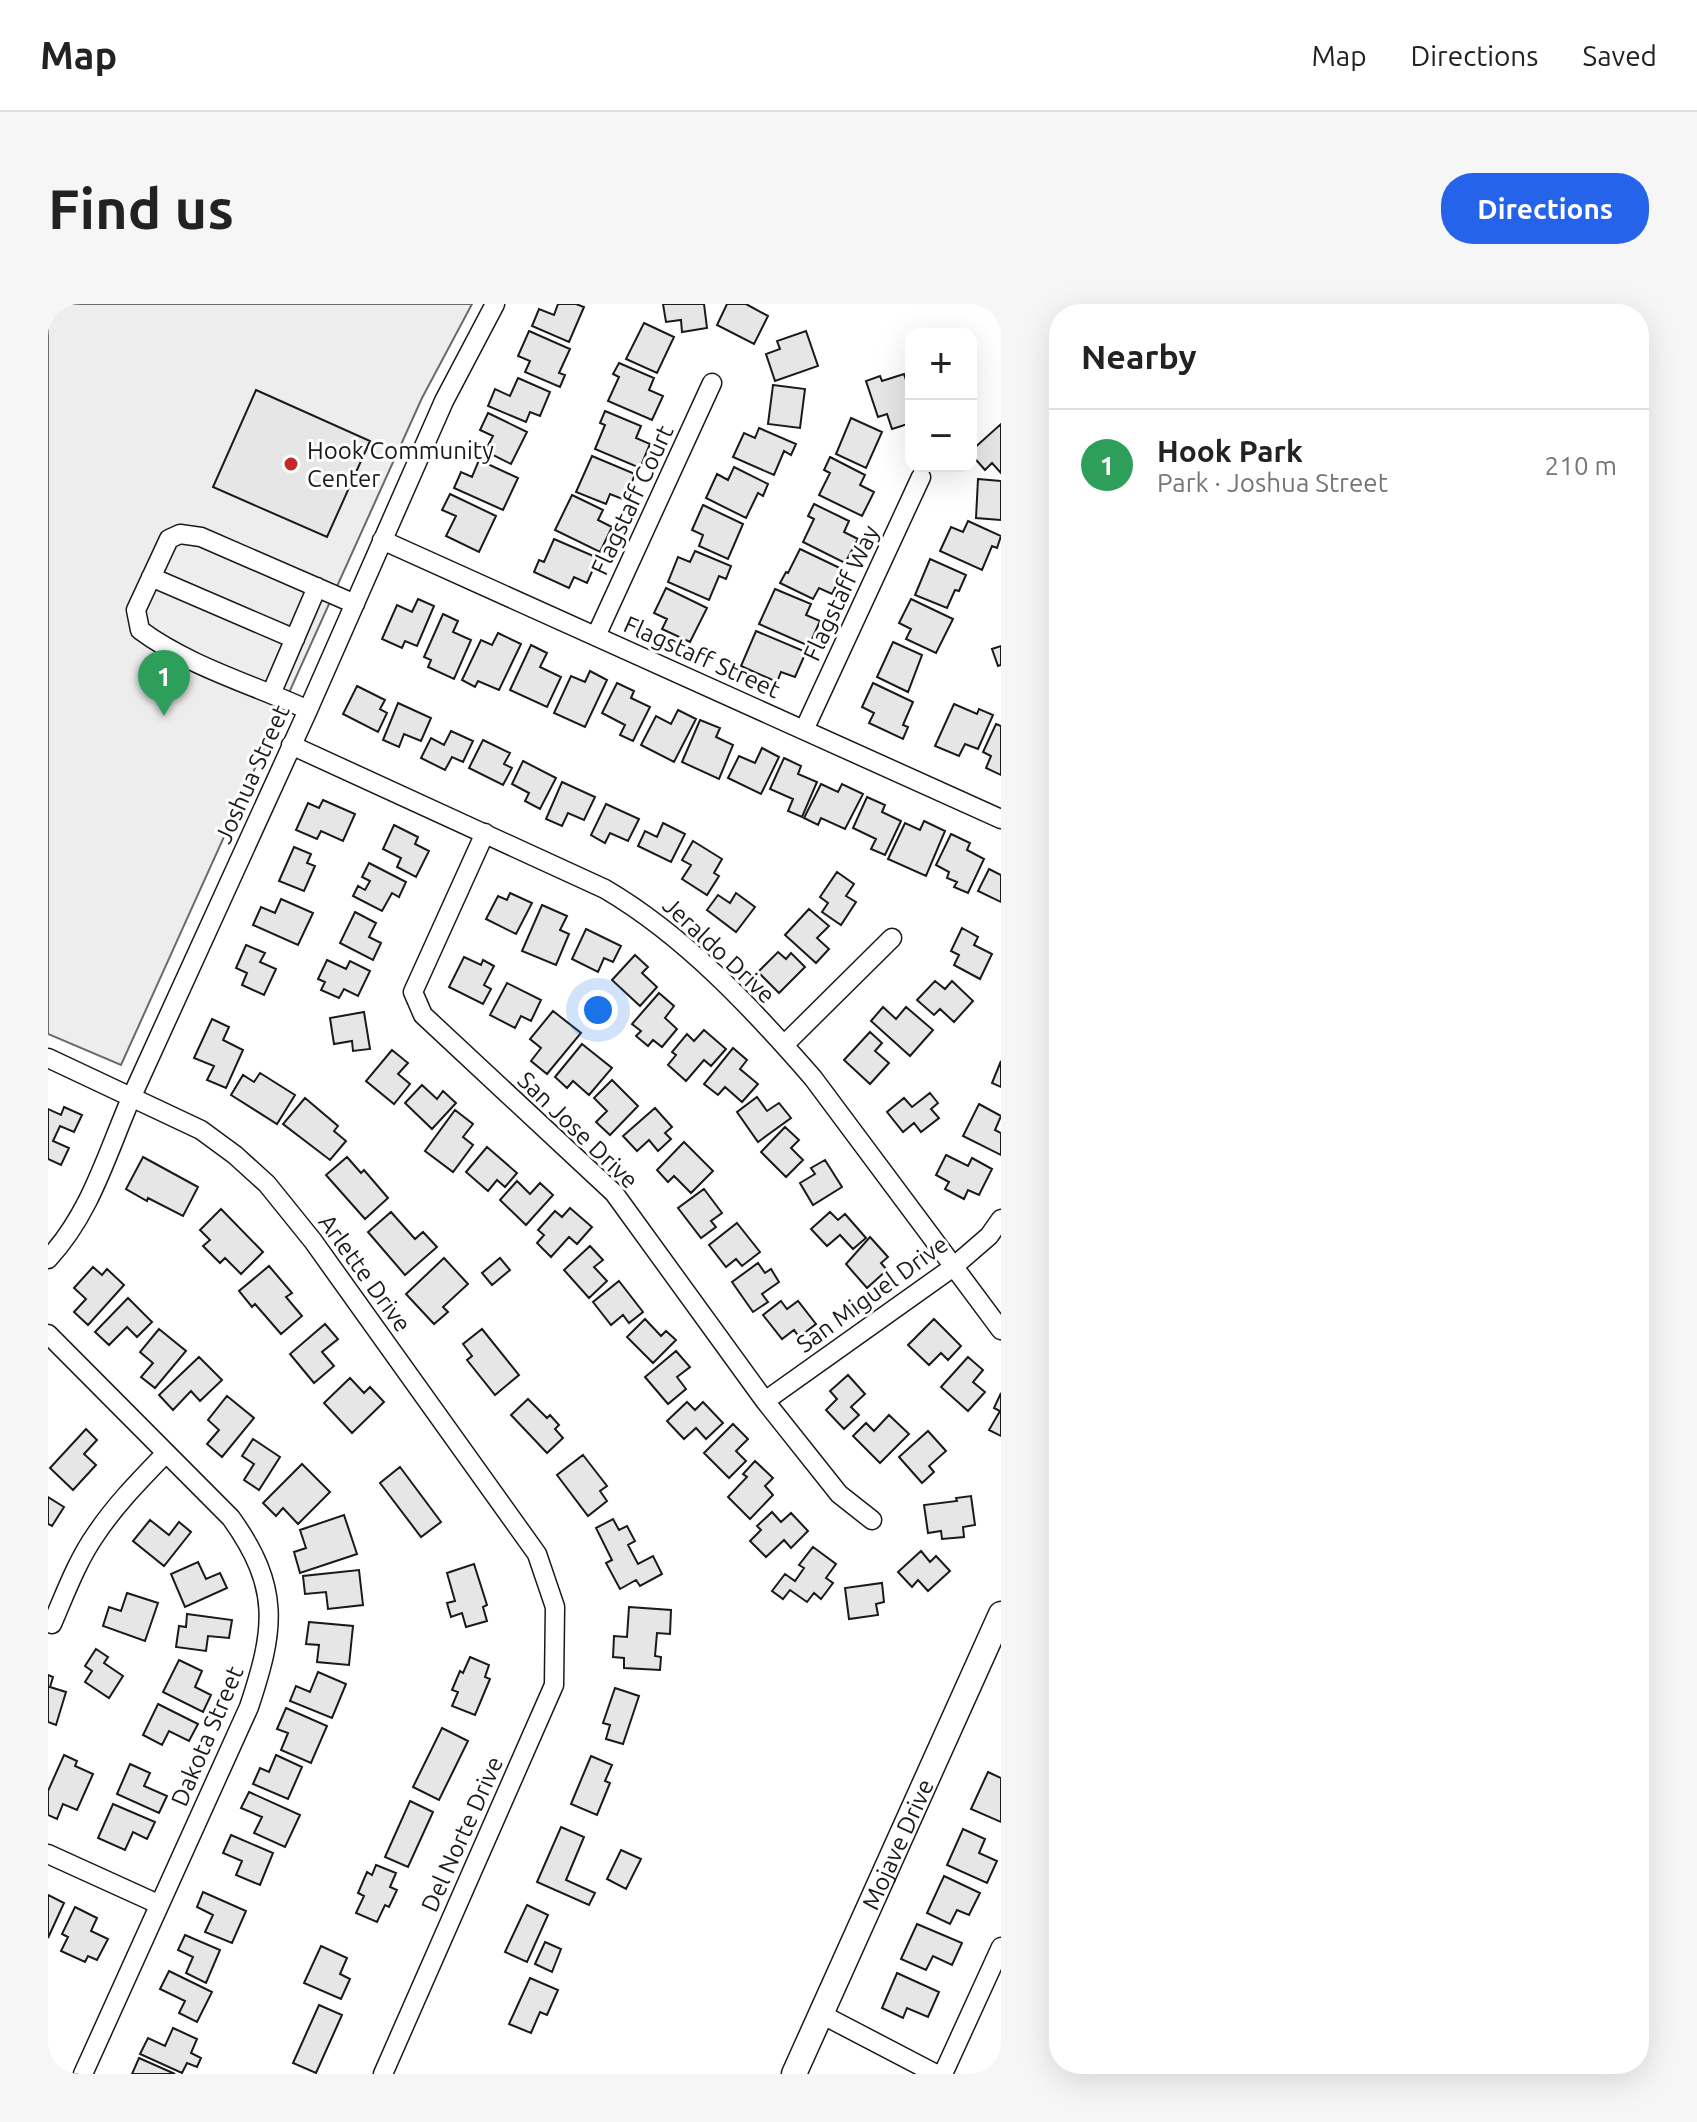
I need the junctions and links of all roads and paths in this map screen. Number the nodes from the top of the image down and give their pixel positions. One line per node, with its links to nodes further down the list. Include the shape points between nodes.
1 (495, 304): 4 (street, Joshua Street, via 444,401)
2 (712, 383): 8 (street, Flagstaff Court)
3 (921, 477): 12 (street, Flagstaff Way)
4 (382, 540): 7 (street, Joshua Street); 8 (street, Flagstaff Street)
5 (151, 577): 6 (street, via 169,539 180,534 201,537); 9 (street); 10 (street, via 136,610 140,630 162,646)
6 (317, 587): 7 (street); 9 (street)
7 (355, 604): 11 (street, Joshua Street)
8 (596, 636): 12 (street, Flagstaff Street)
9 (295, 639): 10 (street)
10 (271, 694): 11 (street)
11 (308, 710): 13 (street, Joshua Street)
12 (804, 730): 14 (street, Flagstaff Street)
13 (291, 745): 15 (street, Jeraldo Drive); 19 (street, Joshua Street)
14 (1001, 819)
15 (485, 833): 17 (street, Jeraldo Drive, via 637,908 673,934); 25 (street, San Jose Drive, via 413,992 423,1015 614,1193)
16 (892, 938): 17 (street)
17 (784, 1045): 22 (street, Jeraldo Drive)
18 (48, 1058): 19 (street, Arlette Drive)
19 (132, 1096): 21 (street, Joshua Street, via 94,1192); 28 (street, Arlette Drive, via 201,1130 267,1184 537,1554)
20 (1001, 1219): 22 (street, San Miguel Drive)
21 (48, 1259)
22 (952, 1268): 23 (street, Jeraldo Drive); 25 (street, San Miguel Drive)
23 (1001, 1330)
24 (48, 1334): 26 (street, Dakota Street)
25 (765, 1401): 27 (street, San Jose Drive, via 839,1494)
26 (166, 1453): 30 (street, via 94,1536); 32 (street, Dakota Street, via 231,1518 250,1545 265,1580 271,1620 249,1707)
27 (872, 1520)
28 (555, 1607): 36 (street, Del Norte Drive, via 554,1685)
29 (1001, 1614): 34 (main road, Mojave Drive)
30 (52, 1624)
31 (48, 1854): 32 (street)
32 (158, 1904): 35 (street, Dakota Street)
33 (1001, 1947): 39 (street)
34 (821, 2014): 37 (main road, Mojave Drive); 38 (street)
35 (83, 2074)
36 (383, 2074)
37 (794, 2074)
38 (936, 2074)
39 (943, 2074)

